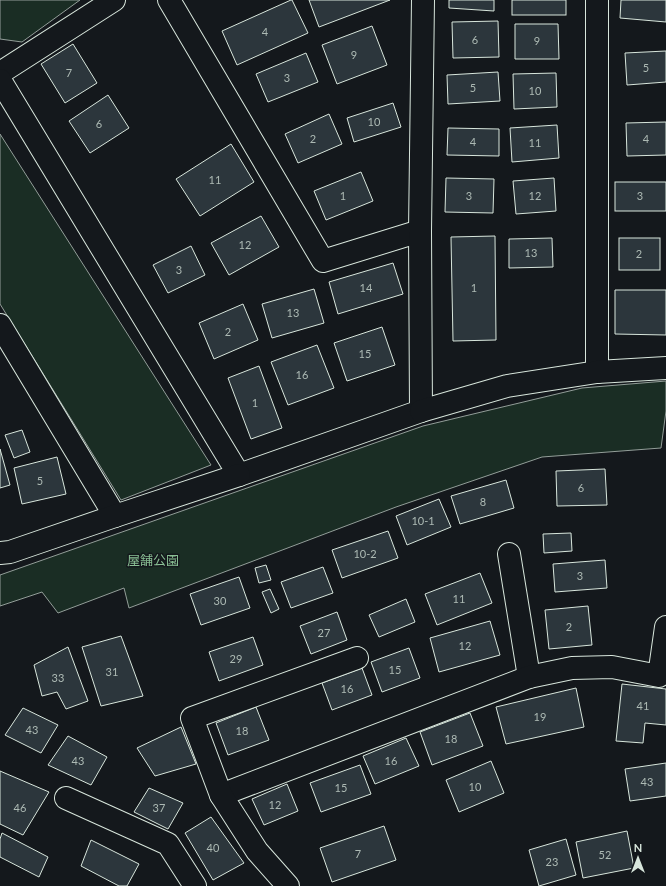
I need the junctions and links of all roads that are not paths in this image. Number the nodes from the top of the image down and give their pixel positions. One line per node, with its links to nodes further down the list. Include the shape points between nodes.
1 (114, 0): 5 (street)
2 (169, 0): 7 (street, via 323,261)
3 (423, 0): 7 (street)
4 (597, 0): 10 (street)
5 (0, 73)
6 (0, 80): 12 (street)
7 (420, 231): 11 (street)
8 (0, 325): 13 (street)
9 (666, 368): 10 (street)
10 (597, 372): 11 (street, via 507,386)
11 (422, 411): 12 (street)
12 (239, 475): 13 (street)
13 (115, 516): 14 (street, via 10,552)
14 (0, 553)
15 (509, 554): 19 (street)
16 (666, 627): 18 (street)
17 (357, 658): 20 (street, via 192,718)
18 (663, 676): 19 (street, via 612,667 572,668)
19 (529, 677): 20 (street)
20 (221, 795): 23 (street, via 257,851)
21 (66, 798): 22 (street, via 168,844)
22 (195, 886)
23 (288, 886)

